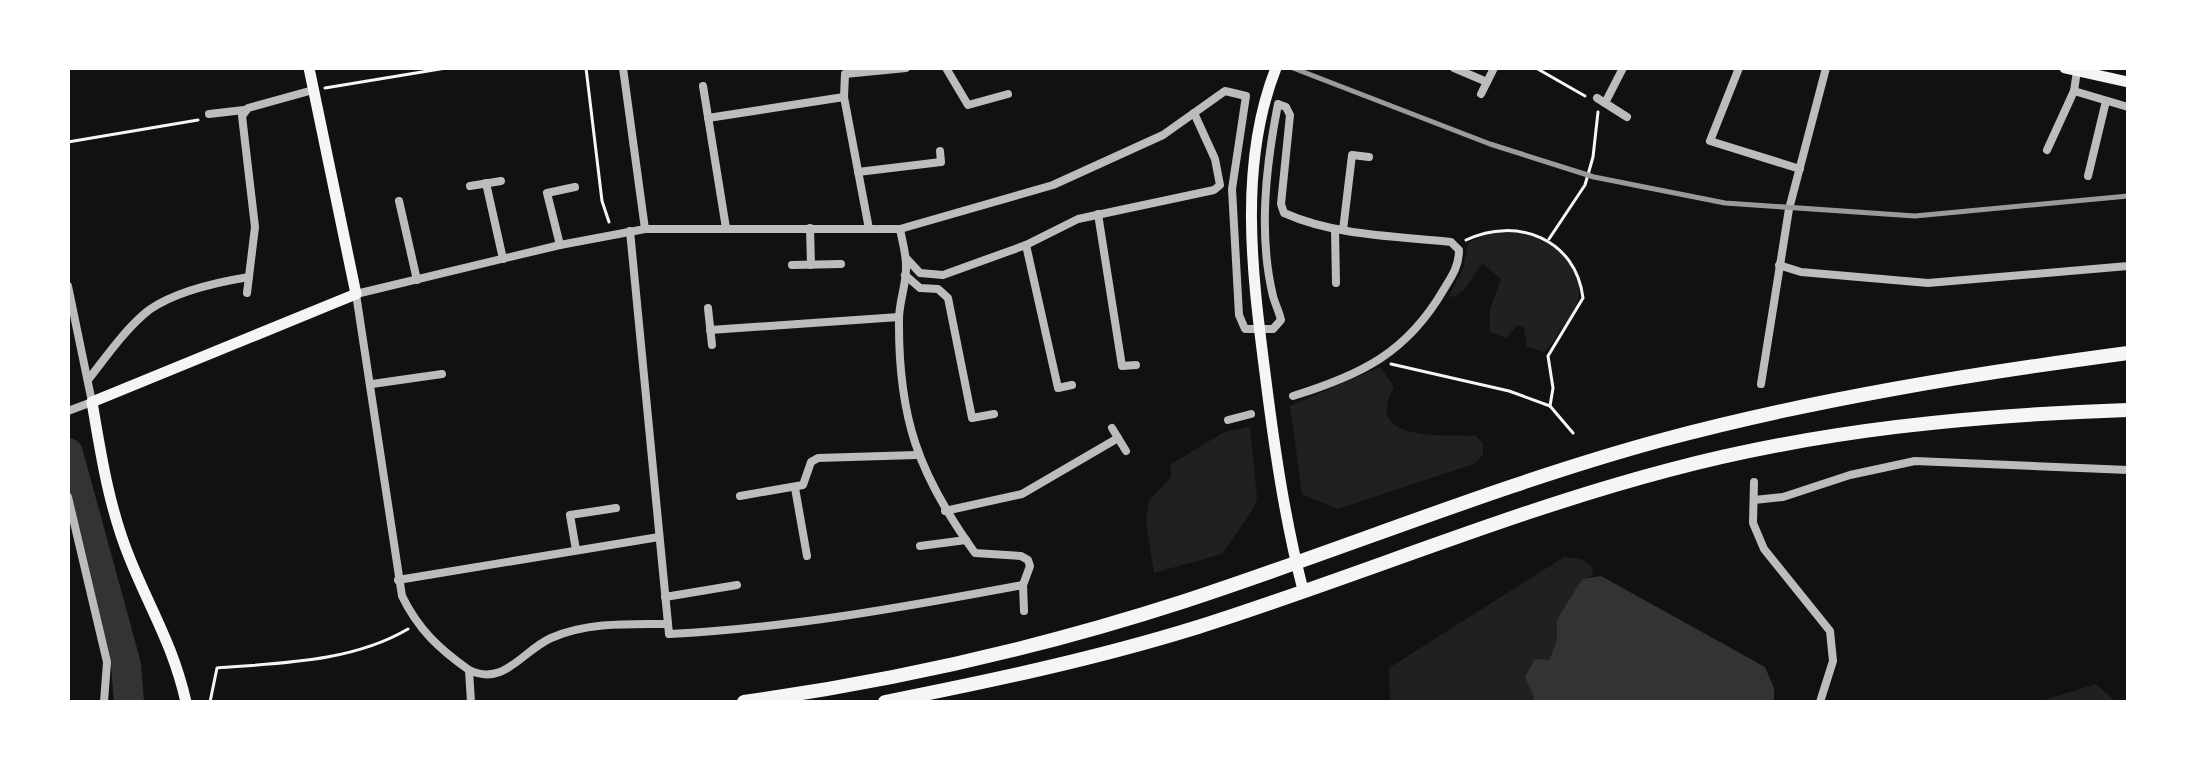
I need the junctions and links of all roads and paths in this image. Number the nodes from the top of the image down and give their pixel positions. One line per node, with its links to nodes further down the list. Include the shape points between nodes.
1 (309, 68): 19 (main road)
2 (446, 68): 19 (path)
3 (586, 68): 54 (path, via 602,201)
4 (623, 68): 49 (street)
5 (906, 68): 15 (street)
6 (946, 68): 21 (street, via 968,105)
7 (1276, 68): 76 (main road, via 1262,118 1251,208)
8 (1454, 68): 16 (street)
9 (1494, 68): 16 (street)
10 (1536, 68): 25 (path)
11 (1623, 68): 25 (street)
12 (1739, 68): 38 (street, via 1710,141)
13 (1823, 69): 38 (street)
14 (2080, 70): 17 (main road); 20 (street)
15 (845, 71): 24 (street)
16 (1487, 82): 22 (street)
17 (2128, 82)
18 (703, 86): 33 (street)
19 (313, 90): 29 (street); 72 (main road)
20 (2074, 91): 26 (street); 35 (street)
21 (1008, 94)
22 (1481, 94)
23 (1246, 96): 27 (street); 30 (street, via 1225,91); 76 (street, via 1232,189 1236,267 1240,323)
24 (844, 97): 33 (street); 39 (street)
25 (1601, 100): 32 (street); 55 (path, via 1585,185)
26 (2106, 101): 28 (street); 40 (street)
27 (1278, 104): 52 (street, via 1290,115 1284,213); 76 (street, via 1266,222 1273,297 1281,320 1273,329)
28 (2128, 107)
29 (244, 110): 31 (street); 67 (street, via 254,200)
30 (1194, 113): 46 (street, via 1215,159 1220,185); 51 (street, via 1163,135 1053,185)
31 (209, 114): 34 (path, via 207,119)
32 (1627, 117)
33 (708, 118): 47 (street)
34 (68, 142)
35 (2047, 150)
36 (940, 151): 39 (street, via 941,162)
37 (1369, 157): 52 (street, via 1352,155)
38 (1800, 169): 64 (street)
39 (858, 172): 50 (street)
40 (2088, 176)
41 (501, 181): 42 (street)
42 (486, 183): 43 (street); 60 (street)
43 (470, 186)
44 (575, 187): 57 (street, via 547,193)
45 (399, 201): 68 (street)
46 (1098, 214): 58 (street); 80 (street, via 1122,366)
47 (726, 228): 48 (street); 49 (street)
48 (810, 228): 50 (street); 63 (street)
49 (645, 229): 53 (street)
50 (869, 229): 51 (street)
51 (900, 229): 59 (street)
52 (1339, 229): 56 (street); 69 (street)
53 (630, 231): 54 (street); 107 (street)
54 (614, 233): 57 (street)
55 (1549, 239): 56 (path, via 1507,229); 88 (path, via 1575,268 1583,298 1548,356)
56 (1456, 244): 79 (street, via 1458,265 1435,305)
57 (560, 245): 60 (street)
58 (1026, 245): 59 (street, via 943,275 920,273); 85 (street, via 1058,388)
59 (905, 257): 66 (street)
60 (503, 259): 68 (street)
61 (841, 264): 63 (street)
62 (792, 265): 63 (street)
63 (811, 265)
64 (1779, 265): 65 (street, via 1801,272 1928,283); 84 (street)
65 (2128, 266)
66 (905, 275): 74 (street); 91 (street, via 920,288 938,289 948,298 972,418)
67 (249, 277): 71 (street); 82 (street, via 157,305)
68 (417, 280): 72 (street)
69 (1336, 283)
70 (68, 286): 82 (street)
71 (247, 293)
72 (356, 294): 83 (street); 87 (main road)
73 (708, 308): 75 (street)
74 (899, 317): 75 (street); 98 (street, via 903,396)
75 (710, 330): 77 (street)
76 (1260, 331): 112 (main road, via 1282,504)
77 (712, 345)
78 (2128, 353): 112 (highway, via 1956,376 1716,427 1470,501)
79 (1381, 362): 86 (street); 88 (path, via 1509,391)
80 (1136, 365)
81 (442, 374): 83 (street)
82 (88, 380): 87 (street)
83 (372, 384): 113 (street)
84 (1761, 384)
85 (1072, 385)
86 (1293, 396)
87 (92, 402): 90 (street); 123 (main road, via 107,490 129,558 176,657)
88 (1550, 406): 95 (path)
89 (2128, 410): 116 (highway, via 2017,414 1779,444 1668,470)
90 (68, 411)
91 (994, 414)
92 (1251, 414): 93 (street)
93 (1228, 420)
94 (1112, 428): 96 (street)
95 (1573, 433)
96 (1118, 438): 97 (street); 106 (street, via 1022,494)
97 (1126, 451)
98 (916, 455): 101 (street, via 818,458 811,462 803,485); 106 (street)
99 (2128, 470): 104 (street, via 1915,461)
100 (1754, 482): 104 (street)
101 (795, 488): 102 (street); 111 (street)
102 (740, 496)
103 (68, 497): 122 (street, via 107,662)
104 (1754, 500): 128 (street, via 1753,523 1764,549 1830,631 1833,661)
105 (616, 508): 110 (street, via 570,515)
106 (945, 511): 108 (street)
107 (659, 537): 110 (street); 117 (street)
108 (966, 540): 109 (street); 115 (street, via 975,553 1028,560)
109 (920, 546)
110 (576, 550): 113 (street)
111 (807, 556)
112 (1296, 561): 116 (main road); 126 (highway, via 1186,601 1014,652)
113 (398, 580): 119 (street)
114 (737, 585): 117 (street)
115 (1023, 585): 118 (street); 120 (street, via 754,630 669,634)
116 (1303, 590): 127 (highway, via 1197,627 1023,674)
117 (665, 597): 120 (street)
118 (1024, 611)
119 (417, 624): 121 (street); 124 (path, via 379,646 217,668)
120 (668, 624): 121 (street, via 575,630 550,639 500,673 482,676)
121 (469, 670): 125 (street)
122 (104, 702)
123 (186, 702)
124 (210, 702)
125 (471, 702)
126 (744, 702)
127 (888, 702)
128 (1820, 702)

